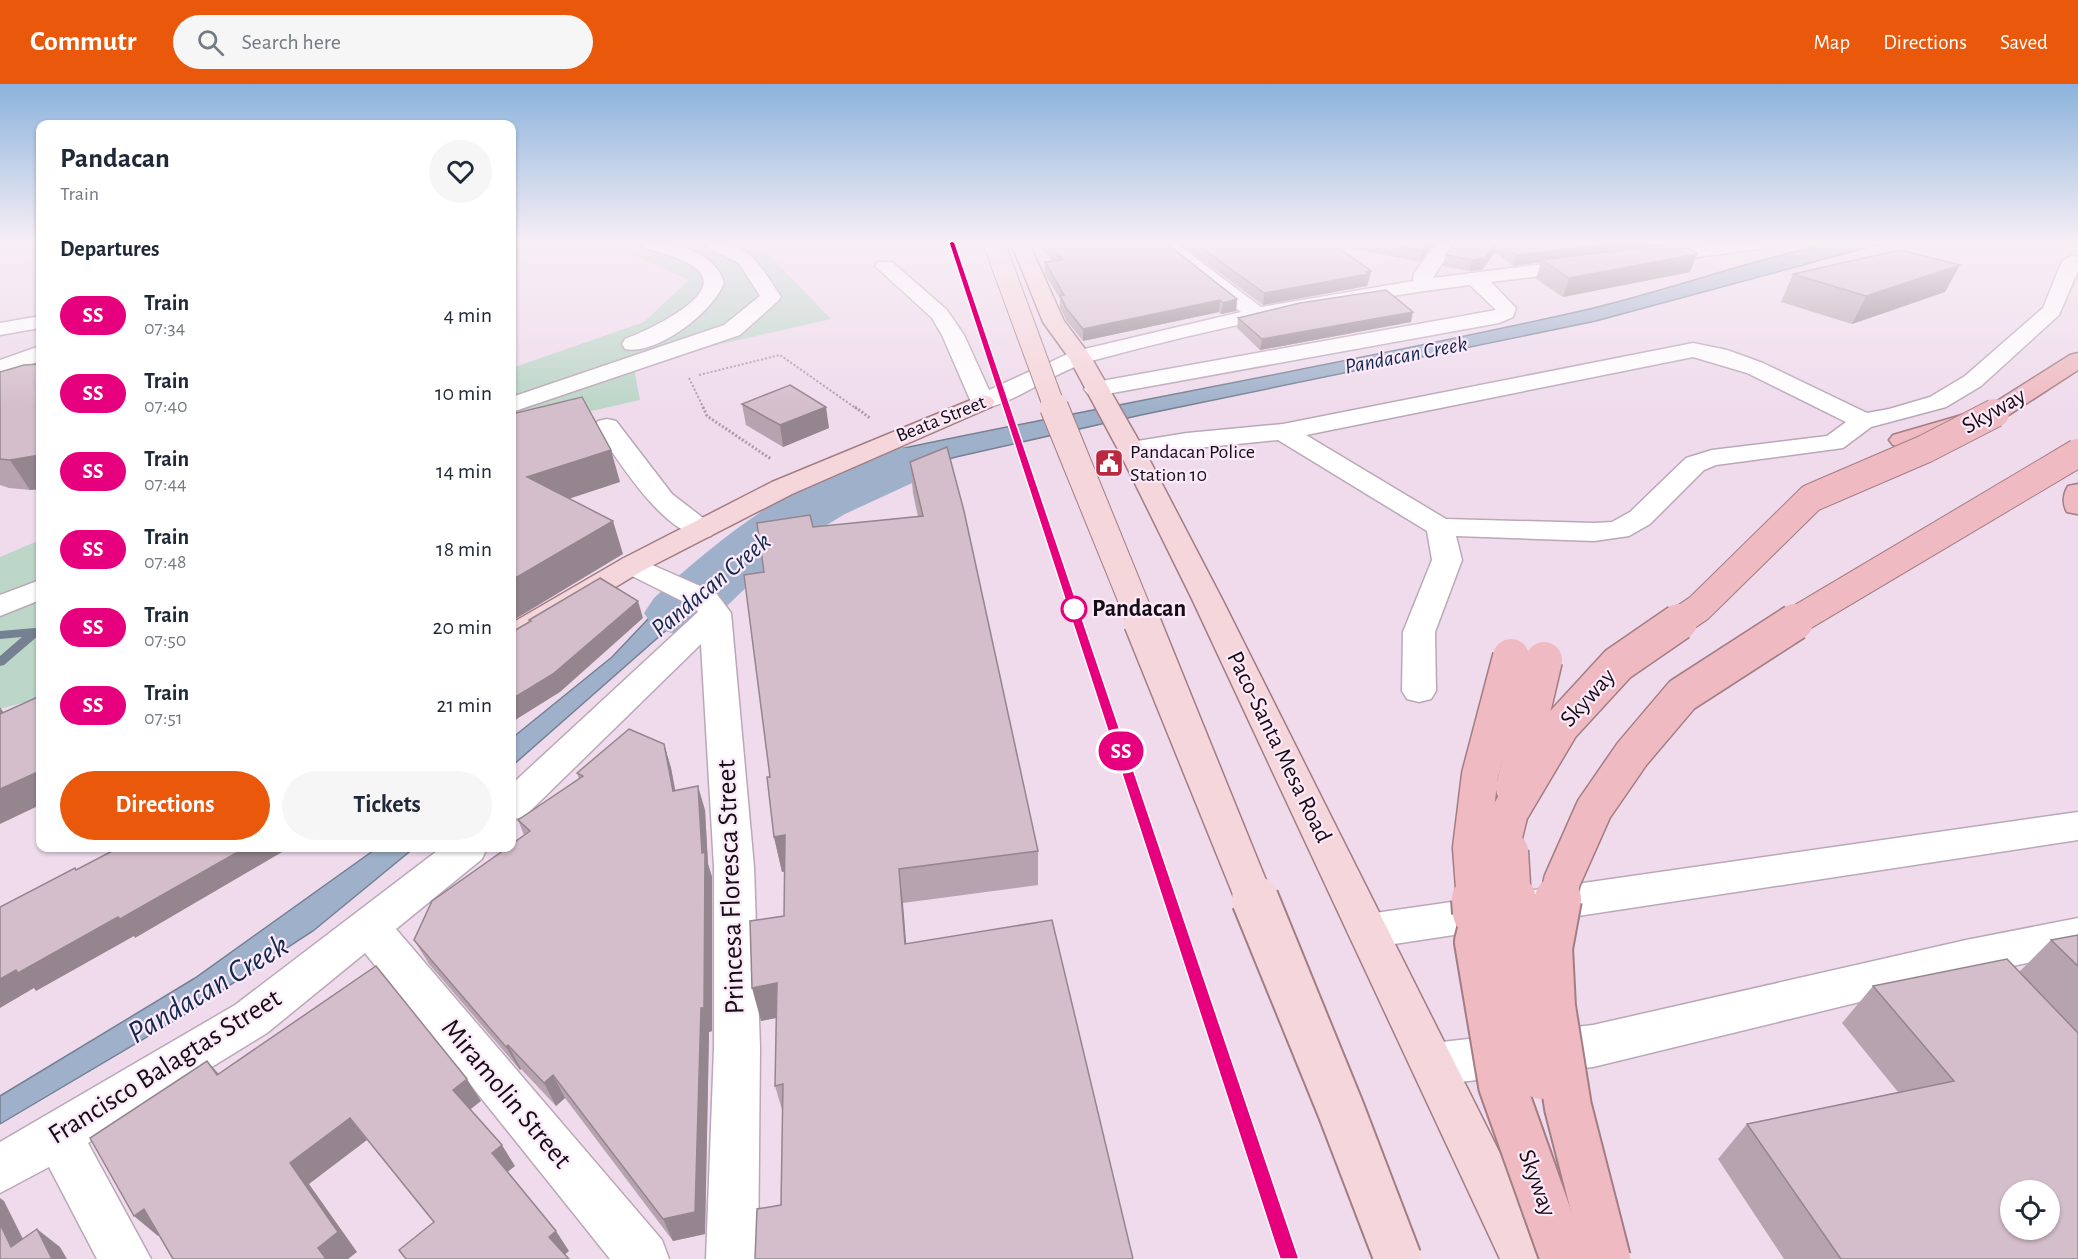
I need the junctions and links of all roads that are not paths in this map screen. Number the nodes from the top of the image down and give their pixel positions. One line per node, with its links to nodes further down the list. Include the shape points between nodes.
1 (707, 298): 17 (street, via 669,328 640,342)
2 (770, 298): 20 (street, via 732,330)
3 (921, 298): 19 (street, via 940,314 954,335)
4 (1014, 298): 53 (main road, bridge, via 1055,410)
5 (1044, 298): 14 (main road, Paco-Santa Mesa Road, via 1054,322)
6 (1236, 298): 10 (street)
7 (1349, 298): 10 (street, Beata Street)
8 (1495, 298): 18 (street, via 1506,308 1506,313 1499,317)
9 (2057, 298): 22 (street, via 2052,311 1973,381 1938,402)
10 (1257, 314): 14 (street, Beata Street)
11 (36, 323): 12 (street)
12 (0, 329)
13 (36, 354): 16 (street)
14 (1080, 357): 18 (main road, Paco-Santa Mesa Road); 19 (street, Beata Street)
15 (2078, 360): 21 (highway, Skyway)
16 (0, 368)
17 (516, 386)
18 (1096, 389): 26 (main road, Paco-Santa Mesa Road)
19 (984, 402): 29 (main road, Beata Street, via 901,435)
20 (516, 404)
21 (1995, 413): 25 (highway, bridge); 44 (highway, Skyway, bridge, via 1925,449 1811,498 1699,608 1618,664 1561,726 1510,812)
22 (1863, 421): 24 (street, via 1755,368 1693,350); 28 (street, via 1834,443 1712,458 1695,464 1640,518 1619,530)
23 (607, 426): 29 (street, via 662,500)
24 (1283, 432): 26 (street); 28 (street)
25 (1902, 440)
26 (1131, 450): 42 (main road, Paco-Santa Mesa Road)
27 (2078, 453): 56 (highway, Skyway, bridge, via 1917,547 1682,695 1632,754 1594,809 1562,880 1550,948 1552,1008 1568,1107)
28 (1440, 527): 37 (street, via 1447,560 1419,632)
29 (701, 530): 30 (main road, Beata Street)
30 (632, 565): 35 (street); 36 (main road, Beata Street)
31 (36, 567): 32 (street)
32 (0, 583)
33 (36, 591): 34 (street)
34 (0, 607)
35 (710, 607): 38 (street); 52 (street, Princesa Floresca Street, via 734,867 737,1048)
36 (516, 634)
37 (1419, 691)
38 (516, 802)
39 (2078, 826): 42 (street)
40 (463, 852): 41 (street, Francisco Balagtas Street)
41 (370, 928): 48 (street, Francisco Balagtas Street, via 251,1020); 51 (street, Miramolin Street)
42 (1368, 932): 47 (main road, Paco-Santa Mesa Road)
43 (2074, 940): 45 (street)
44 (1478, 942): 55 (highway, Skyway, bridge, via 1502,1085); 56 (highway, bridge, via 1472,837 1480,775 1527,658 1510,857 1517,956 1547,1103)
45 (1966, 958): 46 (street); 47 (street, via 1593,1046)
46 (1998, 992)
47 (1433, 1064): 54 (main road, Paco-Santa Mesa Road)
48 (57, 1134): 49 (street, Francisco Balagtas Street); 50 (street)
49 (0, 1169)
50 (125, 1259)
51 (643, 1259)
52 (732, 1259)
53 (1398, 1259)
54 (1527, 1259)
55 (1564, 1259)
56 (1605, 1259)

